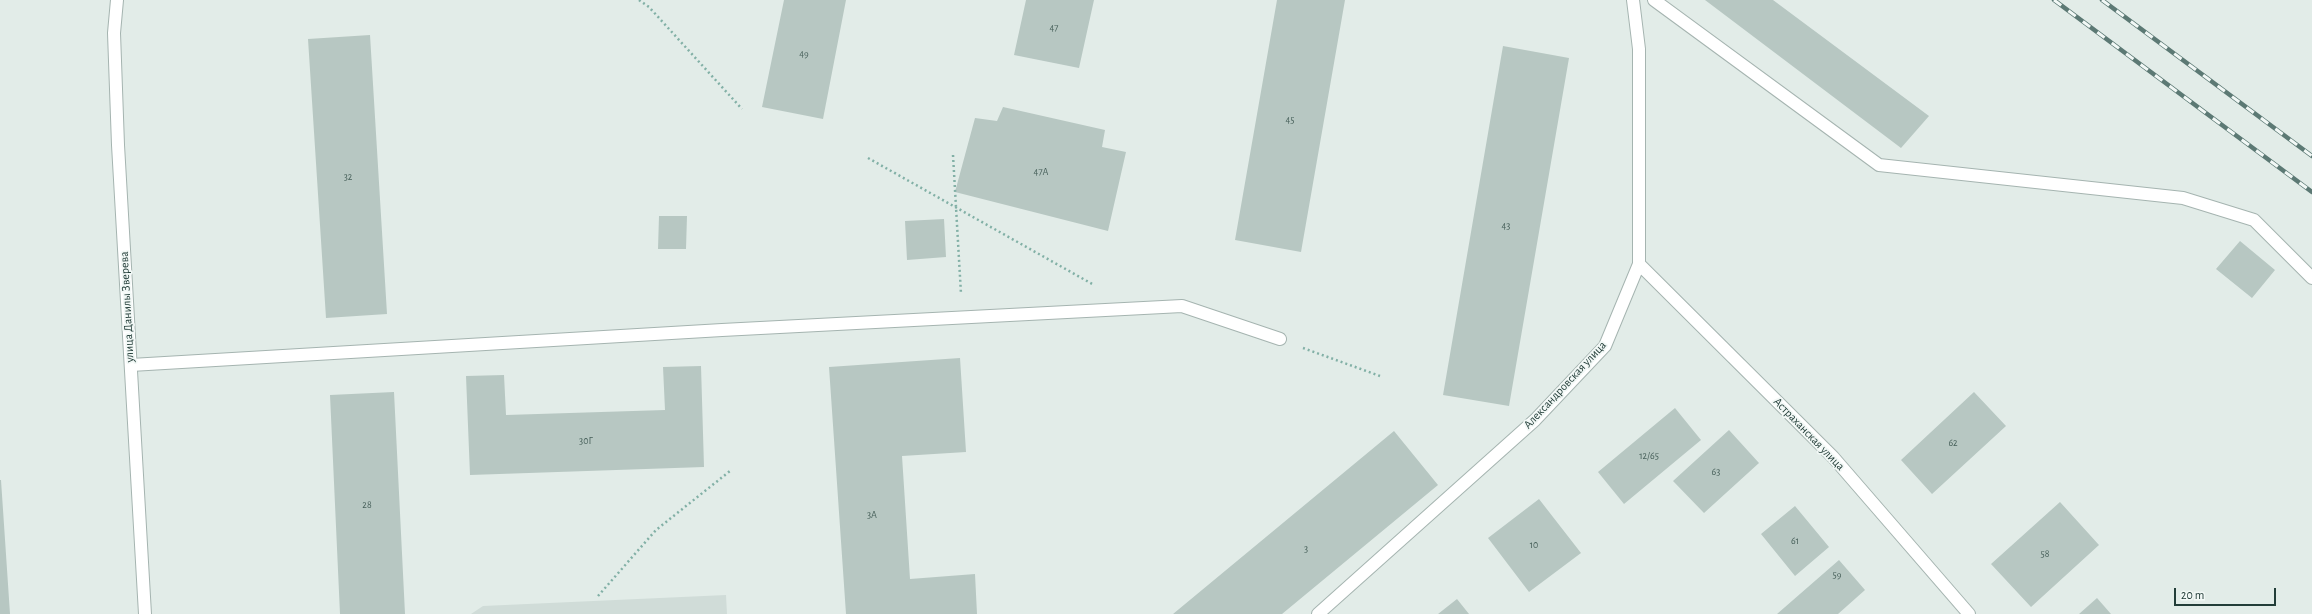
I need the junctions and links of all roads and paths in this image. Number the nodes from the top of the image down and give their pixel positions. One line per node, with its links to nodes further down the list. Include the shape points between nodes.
1 (117, 0): 14 (street, улица Данилы Зверева, via 114,68)
2 (639, 0): 5 (path, via 649,7)
3 (1633, 0): 9 (street, Александровская улица, via 1639,49)
4 (1654, 0): 10 (street, via 1879,165 2183,198 2254,220)
5 (742, 109)
6 (953, 155): 8 (path)
7 (868, 158): 8 (path)
8 (956, 207): 11 (path); 12 (path)
9 (1639, 264): 18 (street, Александровская улица, via 1605,346 1535,420); 20 (street, Астраханская улица, via 1833,457)
10 (2312, 278)
11 (1101, 289)
12 (962, 317): 13 (street, via 1182,306); 14 (street)
13 (1280, 340): 15 (path)
14 (130, 364): 19 (street, улица Данилы Зверева)
15 (1380, 376)
16 (730, 470): 17 (path, via 656,530)
17 (598, 596)
18 (1322, 613)
19 (145, 614)
20 (1969, 614)

